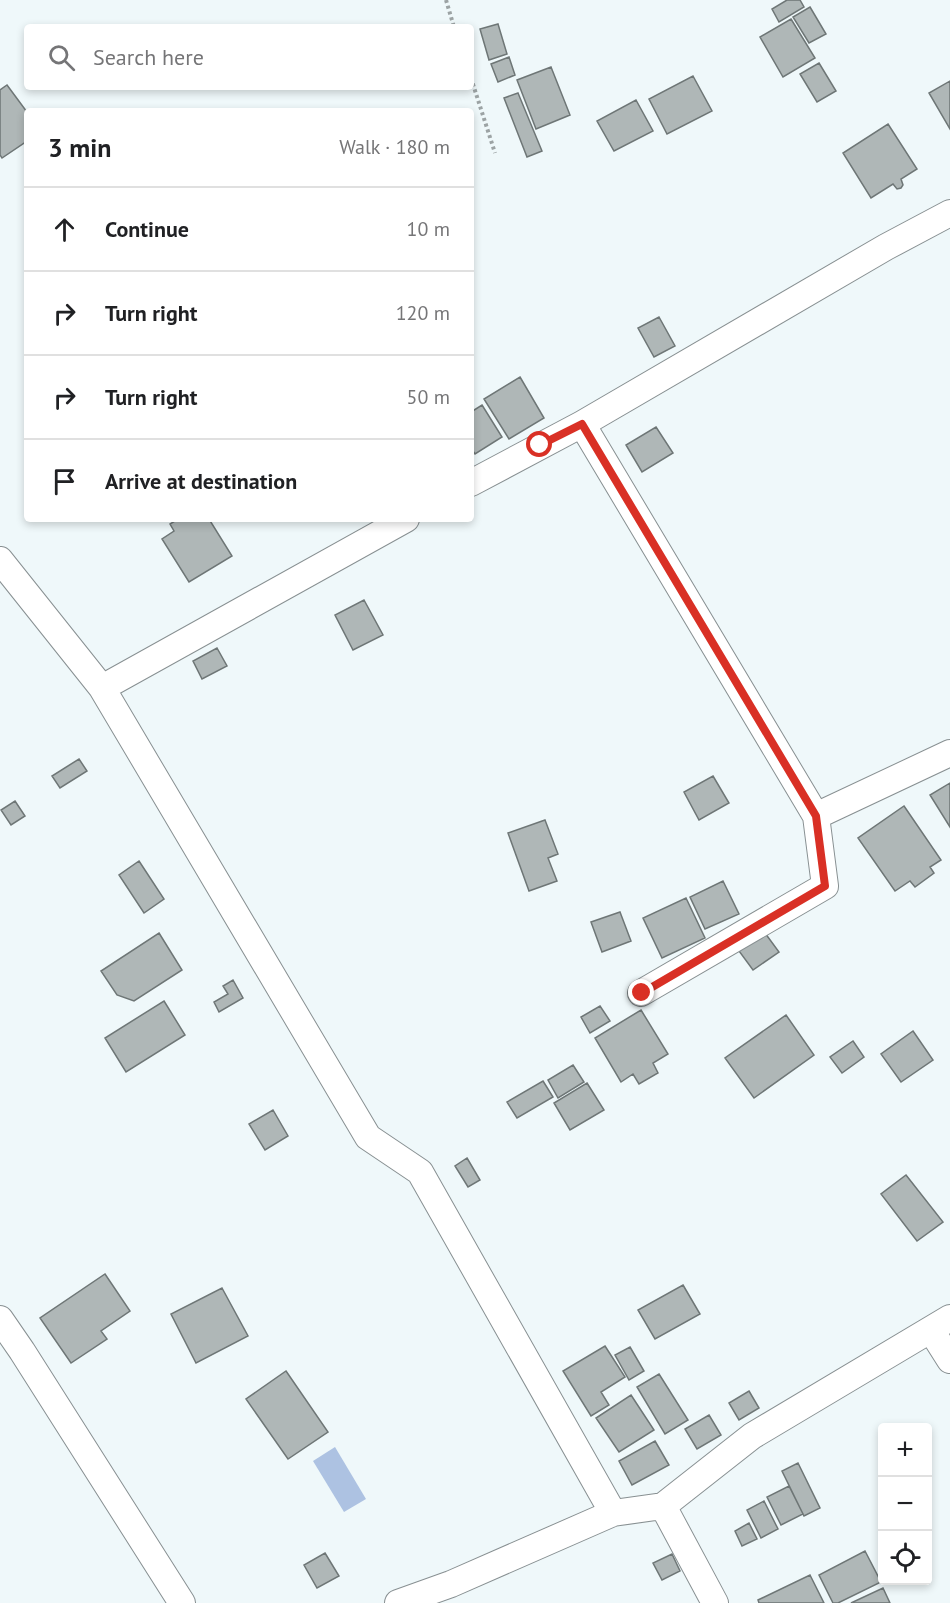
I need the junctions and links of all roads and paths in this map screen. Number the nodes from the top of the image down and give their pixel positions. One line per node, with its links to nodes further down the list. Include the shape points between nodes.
1 (446, 0): 2 (path)
2 (453, 24)
3 (474, 87): 4 (path)
4 (495, 153)
5 (950, 213): 6 (street)
6 (582, 424): 7 (street); 12 (street)
7 (474, 481)
8 (401, 522): 10 (street)
9 (0, 560): 10 (street)
10 (102, 688): 18 (street, via 368,1137 420,1172)
11 (950, 753): 12 (street)
12 (816, 816): 13 (street, via 825,886)
13 (642, 993)
14 (0, 1319): 19 (street)
15 (940, 1324): 16 (street); 17 (street, via 752,1436)
16 (950, 1360)
17 (663, 1506): 18 (street); 21 (street)
18 (613, 1513): 20 (street, via 452,1584)
19 (182, 1603)
20 (398, 1603)
21 (715, 1603)

